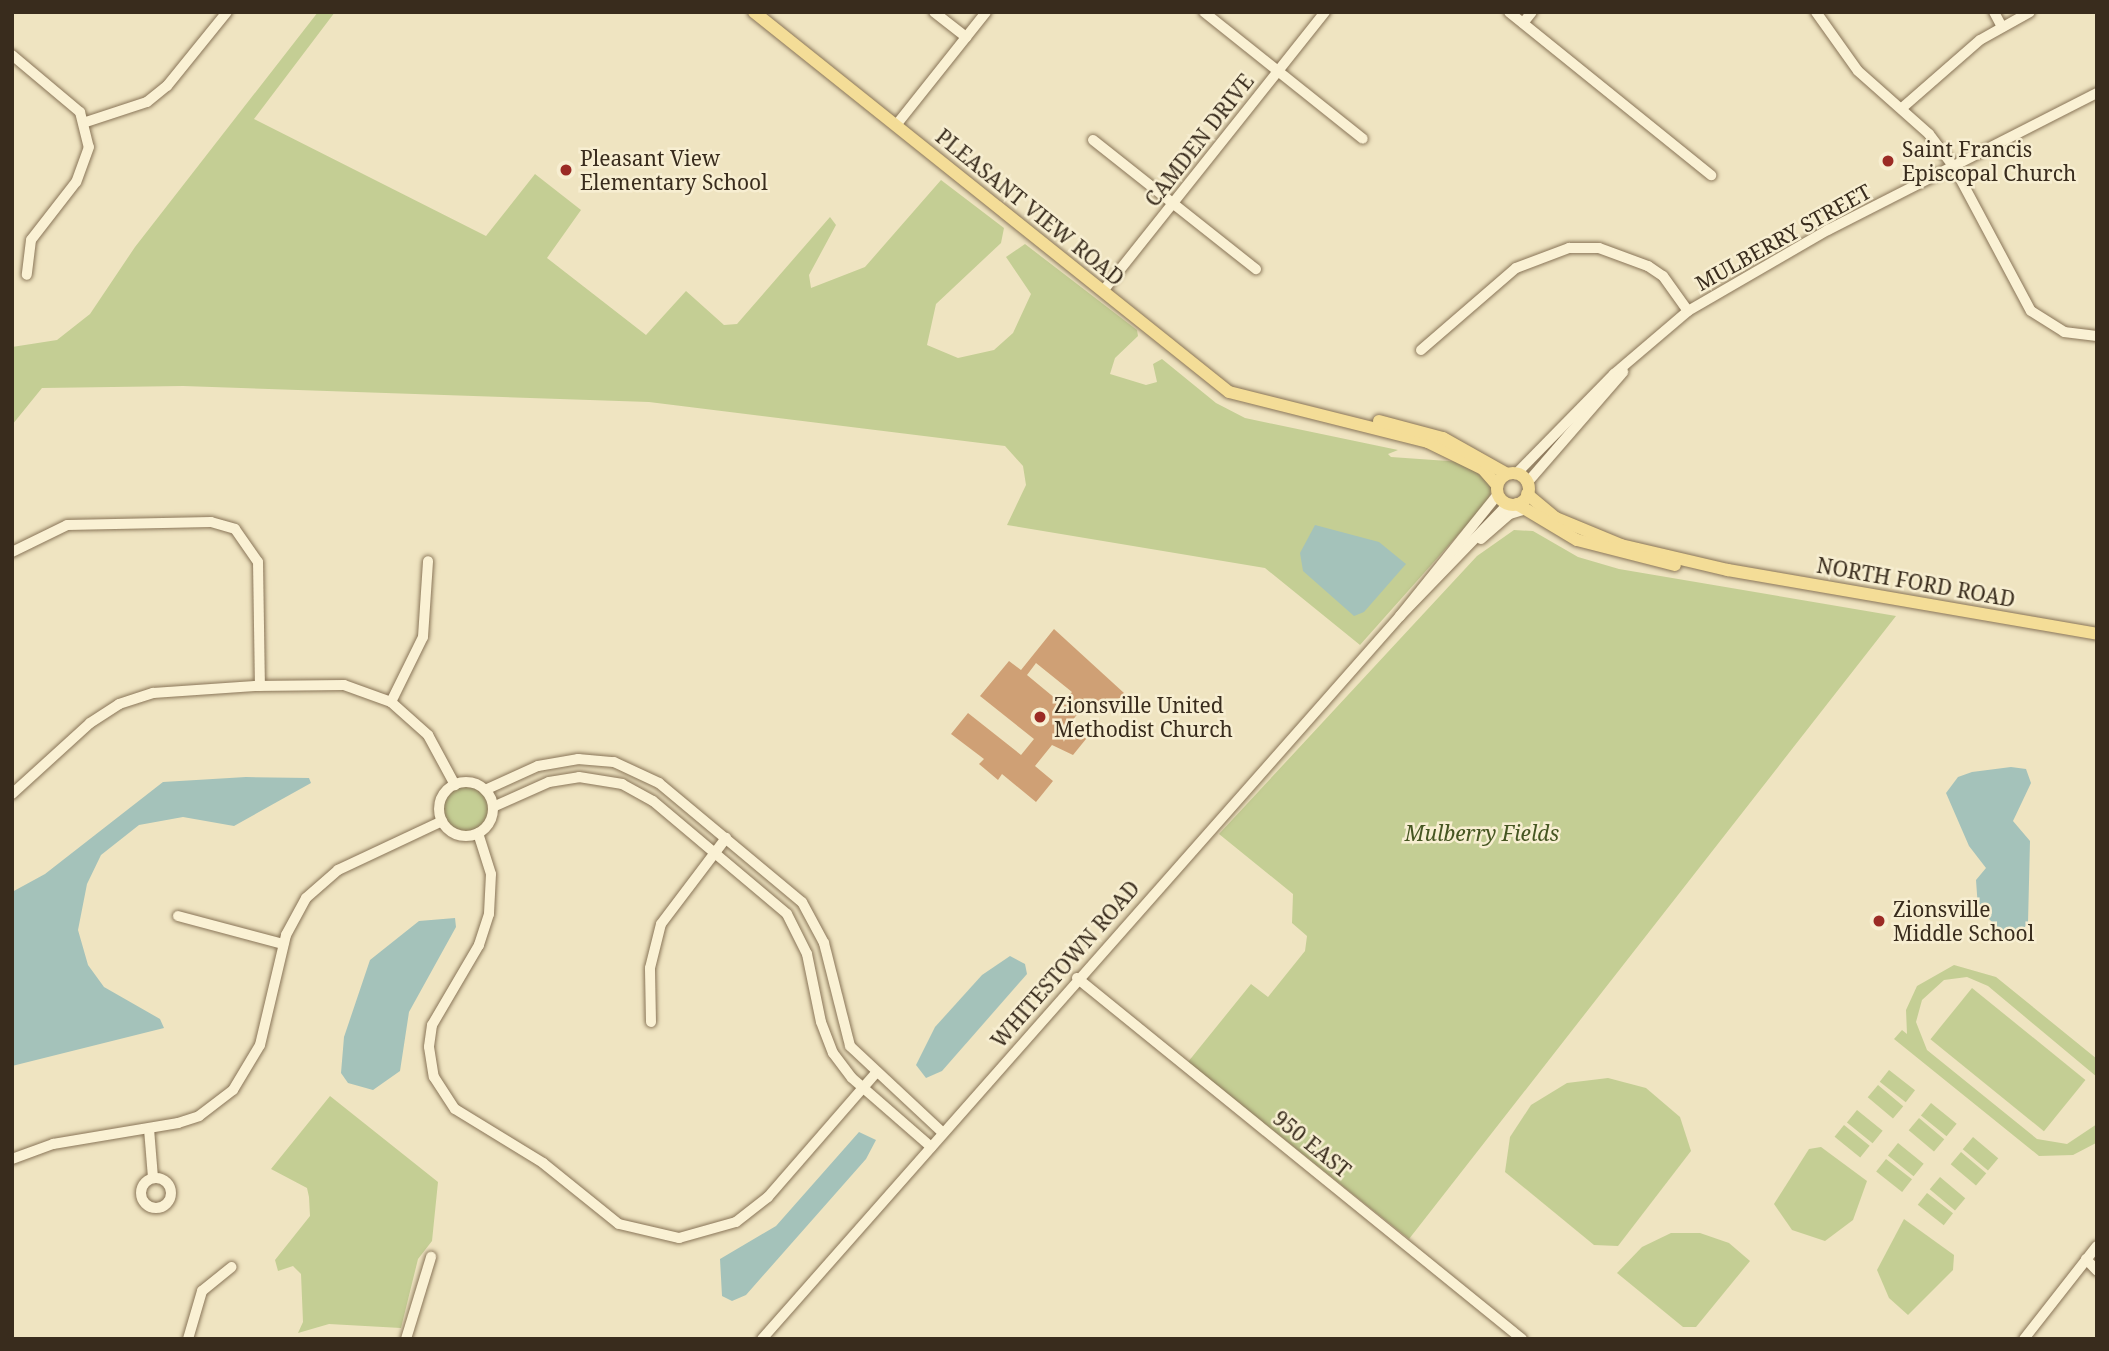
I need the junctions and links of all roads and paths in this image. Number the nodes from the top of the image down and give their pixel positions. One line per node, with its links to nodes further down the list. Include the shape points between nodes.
1 (227, 12): 19 (street, via 147,102)
2 (754, 12): 20 (main road, PLEASANT VIEW ROAD)
3 (934, 12): 14 (street)
4 (986, 12): 14 (street)
5 (1204, 12): 16 (street)
6 (1325, 12): 16 (street, CAMDEN DRIVE)
7 (1509, 12): 12 (street)
8 (1532, 12): 12 (street)
9 (1816, 12): 18 (street, via 1858,71)
10 (1994, 12): 13 (street)
11 (2030, 12): 13 (street)
12 (1523, 23): 24 (street)
13 (2002, 27): 18 (street, via 1948,64)
14 (965, 37): 20 (street)
15 (12, 55): 19 (street)
16 (1278, 72): 21 (street); 25 (street, CAMDEN DRIVE)
17 (2097, 93): 23 (street, MULBERRY STREET)
18 (1902, 108): 23 (street)
19 (86, 122): 27 (street, via 86,165 31,240)
20 (898, 124): 28 (main road, PLEASANT VIEW ROAD)
21 (1363, 139)
22 (1093, 140): 25 (street)
23 (1954, 167): 29 (street, MULBERRY STREET, via 1828,230); 30 (street, via 2031,311 2064,332)
24 (1711, 175)
25 (1173, 204): 26 (street); 28 (street, CAMDEN DRIVE)
26 (1256, 270)
27 (27, 275)
28 (1103, 291): 33 (main road, PLEASANT VIEW ROAD, via 1229,392)
29 (1688, 312): 31 (street, MULBERRY STREET); 32 (street, via 1663,276 1648,266 1599,248 1569,248 1540,255 1509,273)
30 (2097, 336)
31 (1644, 348): 34 (street, MULBERRY STREET); 35 (street, MULBERRY STREET)
32 (1421, 350)
33 (1293, 409): 34 (main road, PLEASANT VIEW ROAD, via 1407,426 1443,438); 36 (main road, PLEASANT VIEW ROAD, via 1428,442 1483,470)
34 (1511, 474): 35 (main road, PLEASANT VIEW ROAD); 36 (main road)
35 (1527, 488): 37 (main road); 41 (main road, NORTH FORD ROAD, via 1556,518 1589,533)
36 (1498, 489): 37 (main road, PLEASANT VIEW ROAD); 42 (street, WHITESTOWN ROAD)
37 (1517, 506): 38 (street, WHITESTOWN ROAD); 38 (street, WHITESTOWN ROAD); 41 (main road, NORTH FORD ROAD, via 1604,551)
38 (1475, 542): 42 (street, WHITESTOWN ROAD)
39 (12, 552): 44 (street, via 67,525 211,522 234,529 258,562)
40 (428, 561): 45 (street, via 423,637)
41 (1728, 570): 43 (main road, NORTH FORD ROAD)
42 (1399, 616): 56 (street, WHITESTOWN ROAD)
43 (2097, 634)
44 (260, 686): 45 (street, via 344,685); 48 (street, via 153,693 119,704 90,723)
45 (391, 702): 46 (street, via 428,734)
46 (455, 785): 47 (street, via 472,783); 50 (street, via 440,802)
47 (485, 790): 49 (street); 52 (street, via 556,761 605,761 659,783)
48 (12, 794)
49 (493, 807): 51 (street, via 488,824); 53 (street, via 554,780 601,779 648,797)
50 (442, 821): 51 (street, via 457,835); 55 (street, via 324,880 299,907)
51 (478, 834): 59 (street, via 491,874 489,914 479,945 432,1025 429,1055 434,1077 455,1109 543,1163 610,1218 637,1231 670,1238 701,1236 731,1225 763,1202)
52 (726, 838): 53 (street); 58 (street, via 810,914 826,950 842,1029)
53 (715, 852): 57 (street, via 668,911 656,937 650,968); 59 (street, via 776,902 796,928 825,1037 841,1066)
54 (178, 916): 55 (street)
55 (283, 944): 60 (street, via 260,1045 233,1090 199,1116)
56 (1077, 978): 61 (street, WHITESTOWN ROAD); 73 (street, 950 EAST)
57 (651, 1022)
58 (875, 1074): 59 (street); 61 (street)
59 (863, 1088): 62 (street)
60 (149, 1129): 63 (street, via 53,1144); 64 (street)
61 (943, 1133): 62 (street, WHITESTOWN ROAD)
62 (931, 1147): 72 (street, WHITESTOWN ROAD)
63 (12, 1160)
64 (153, 1178)
65 (2097, 1246): 67 (street)
66 (431, 1256): 71 (street)
67 (2086, 1259): 69 (street); 74 (street)
68 (232, 1267): 70 (street, via 202,1291)
69 (2097, 1272)
70 (188, 1339)
71 (406, 1339)
72 (762, 1339)
73 (1522, 1339)
74 (2024, 1339)

